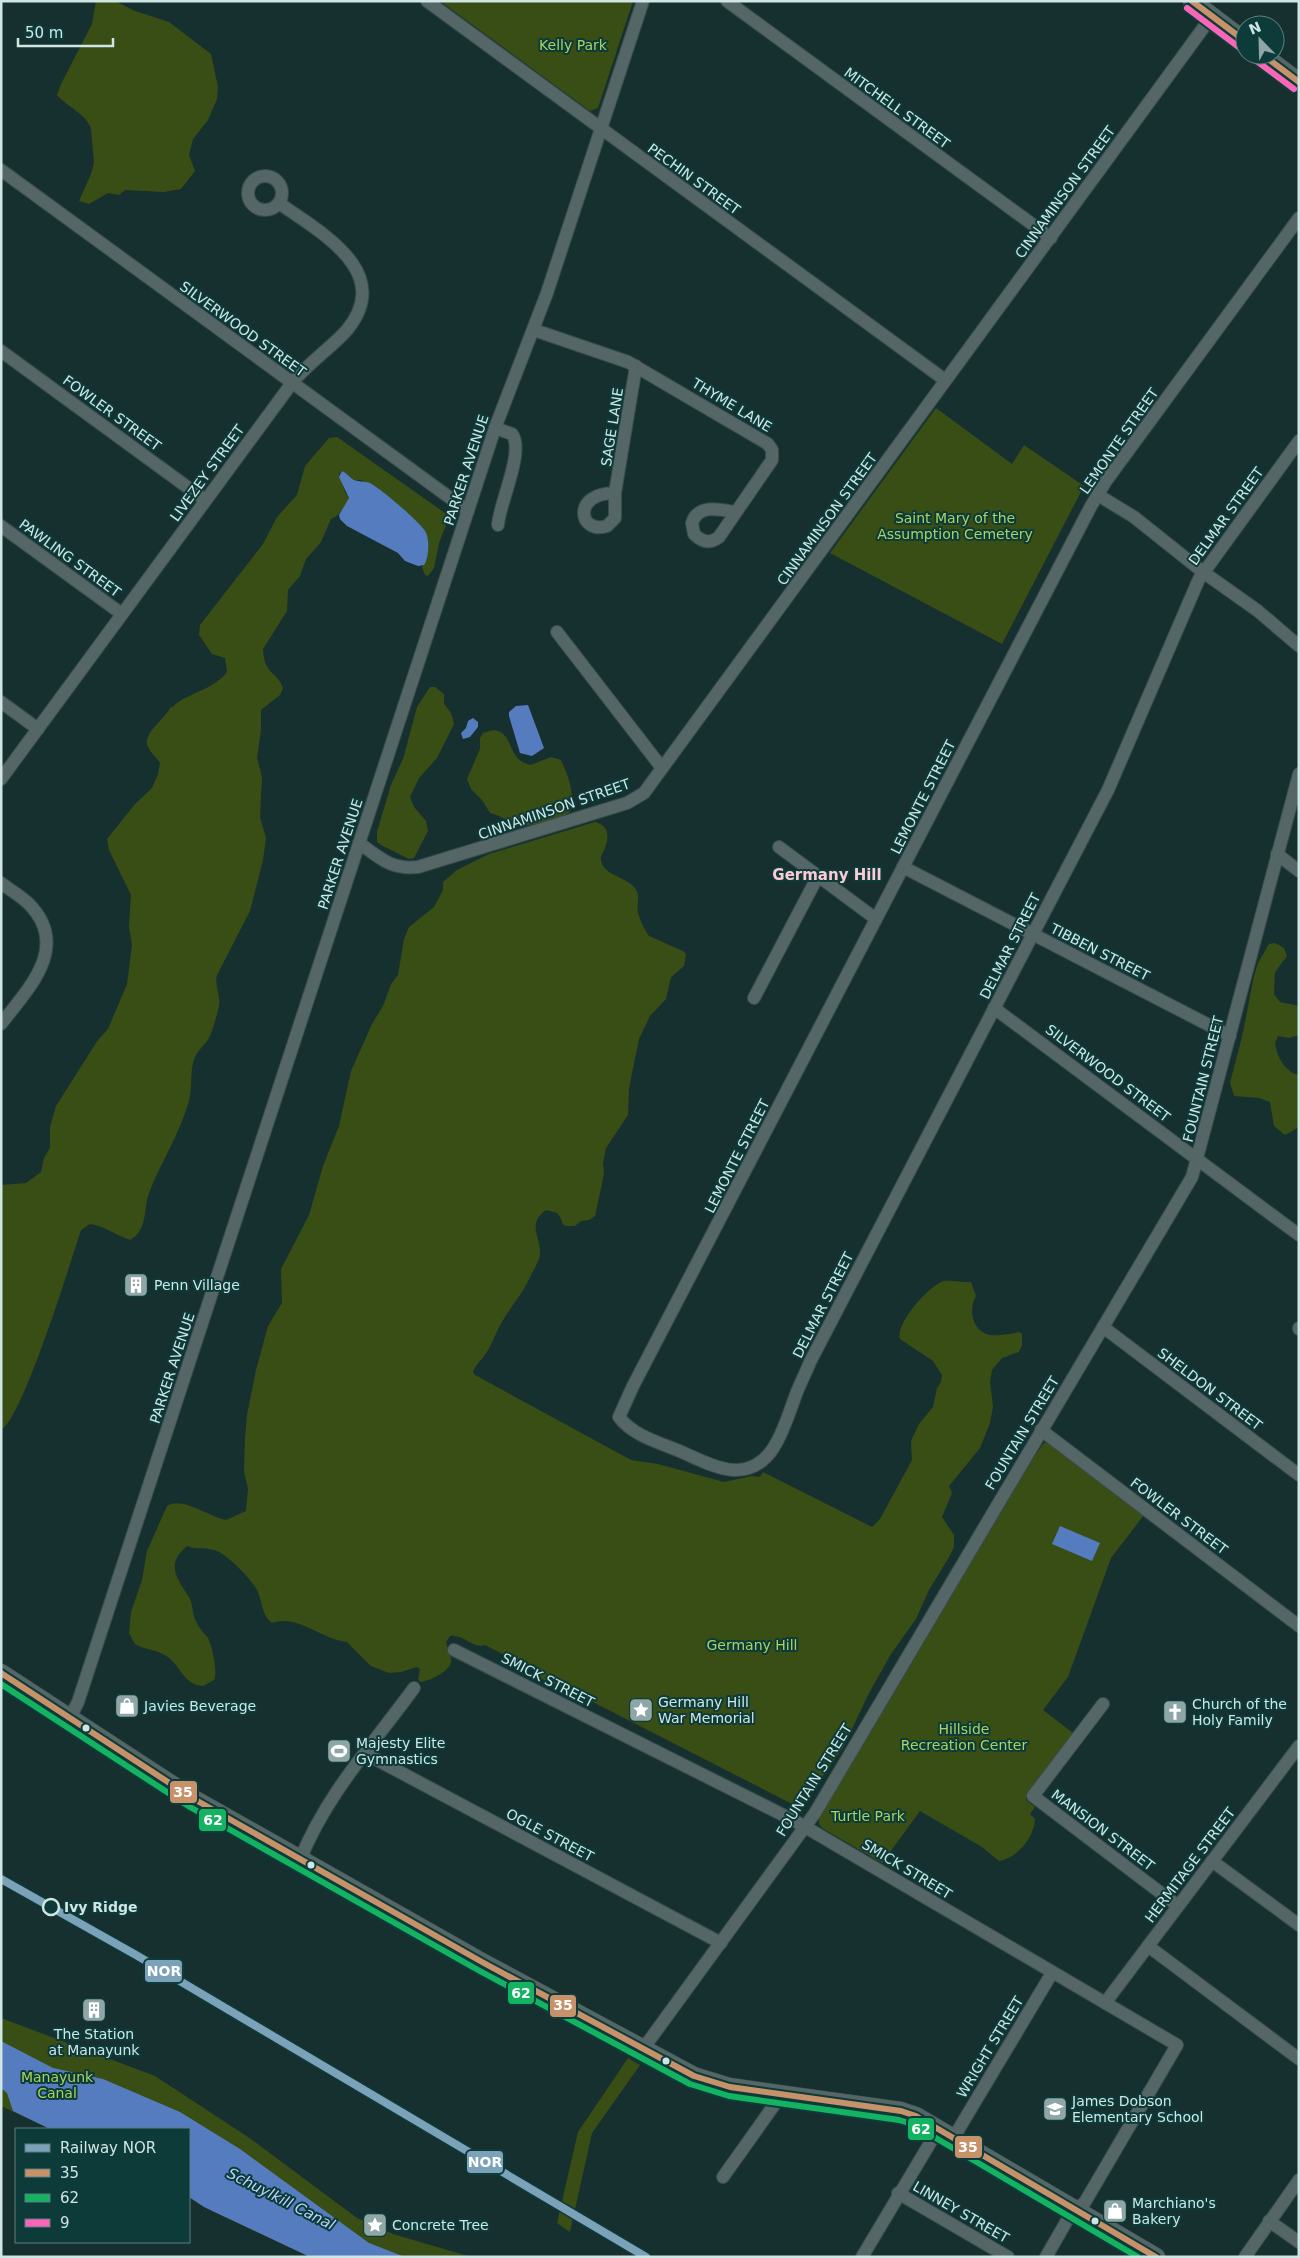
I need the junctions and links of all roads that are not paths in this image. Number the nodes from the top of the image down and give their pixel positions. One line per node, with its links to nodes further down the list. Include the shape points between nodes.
1 (427, 1): 9 (street, PECHIN STREET)
2 (644, 1): 9 (street, PARKER AVENUE)
3 (727, 1): 13 (street, MITCHELL STREET)
4 (1192, 1): 5 (main road)
5 (1212, 16): 6 (main road); 13 (street, CINNAMINSON STREET)
6 (1235, 33)
7 (1276, 65): 8 (main road)
8 (1299, 82)
9 (601, 130): 14 (street, PARKER AVENUE); 17 (street, PECHIN STREET)
10 (1, 170): 18 (street, SILVERWOOD STREET)
11 (279, 203): 18 (street, LIVEZEY STREET, via 344,250 355,266 361,285 358,312 348,328)
12 (1299, 218): 22 (street, LEMONTE STREET)
13 (1051, 238): 17 (street, CINNAMINSON STREET)
14 (534, 330): 16 (street); 19 (street, PARKER AVENUE)
15 (1, 351): 23 (street, FOWLER STREET)
16 (636, 366): 21 (street, SAGE LANE); 25 (street, THYME LANE, via 770,446 772,460)
17 (945, 380): 34 (street, CINNAMINSON STREET)
18 (292, 383): 23 (street, LIVEZEY STREET); 24 (street, SILVERWOOD STREET)
19 (495, 428): 24 (street, PARKER AVENUE); 26 (street, via 512,434 516,442 513,468 498,512)
20 (1299, 441): 28 (street, DELMAR STREET)
21 (616, 492)
22 (1098, 495): 28 (street, via 1134,517); 40 (street, LEMONTE STREET)
23 (205, 500): 29 (street, LIVEZEY STREET)
24 (468, 511): 37 (street, PARKER AVENUE)
25 (735, 512)
26 (498, 525)
27 (1, 526): 29 (street, PAWLING STREET)
28 (1203, 572): 31 (street, via 1258,611); 45 (street, DELMAR STREET, via 1118,767)
29 (122, 614): 33 (street, LIVEZEY STREET)
30 (557, 632): 34 (street, via 584,659)
31 (1299, 646)
32 (1, 702): 33 (street)
33 (38, 729): 36 (street, LIVEZEY STREET)
34 (662, 768): 37 (street, CINNAMINSON STREET, via 644,793 627,803 418,868 392,866)
35 (1299, 774): 39 (street, FOUNTAIN STREET)
36 (1, 779)
37 (359, 843): 61 (street, PARKER AVENUE, via 78,1702)
38 (779, 848): 42 (street)
39 (1277, 854): 41 (street); 49 (street, FOUNTAIN STREET)
40 (904, 867): 44 (street, LEMONTE STREET); 45 (street, TIBBEN STREET)
41 (1299, 871)
42 (818, 876): 44 (street); 46 (street)
43 (1, 883): 48 (street, via 33,909 45,934 46,955 40,973)
44 (876, 919): 54 (street, LEMONTE STREET, via 619,1417 636,1432 711,1464 736,1470)
45 (1033, 934): 47 (street, DELMAR STREET); 49 (street, TIBBEN STREET)
46 (754, 998)
47 (994, 1008): 50 (street, SILVERWOOD STREET); 54 (street, DELMAR STREET, via 810,1362 779,1439 768,1456)
48 (1, 1024)
49 (1230, 1036): 50 (street, FOUNTAIN STREET)
50 (1198, 1159): 51 (street, SILVERWOOD STREET); 52 (street, FOUNTAIN STREET, via 1192,1177)
51 (1299, 1235)
52 (1102, 1327): 53 (street, FOUNTAIN STREET); 55 (street, SHELDON STREET)
53 (1041, 1430): 56 (street, FOWLER STREET); 65 (street, FOUNTAIN STREET)
54 (752, 1467)
55 (1299, 1475)
56 (1299, 1626)
57 (454, 1650): 65 (street, SMICK STREET)
58 (1, 1673): 61 (main road)
59 (414, 1688): 63 (street)
60 (1103, 1704): 68 (street, MANSION STREET, via 1033,1796)
61 (70, 1718): 66 (main road, via 166,1782)
62 (1299, 1746): 64 (street, HERMITAGE STREET)
63 (366, 1754): 66 (street, via 345,1778); 70 (street, OGLE STREET)
64 (1294, 1763): 67 (street, HERMITAGE STREET)
65 (805, 1826): 70 (street, FOUNTAIN STREET); 72 (street, SMICK STREET)
66 (300, 1860): 74 (main road)
67 (1212, 1861): 68 (street, HERMITAGE STREET); 69 (street)
68 (1178, 1906): 71 (street, HERMITAGE STREET)
69 (1299, 1925)
70 (721, 1942): 74 (street, FOUNTAIN STREET)
71 (1148, 1946): 73 (street, HERMITAGE STREET); 75 (street)
72 (1052, 1972): 73 (street, SMICK STREET); 78 (street, WRIGHT STREET)
73 (1105, 2003): 82 (street, SMICK STREET, via 1177,2045 1085,2202)
74 (643, 2049): 76 (main road, via 706,2081)
75 (1299, 2059)
76 (782, 2094): 77 (main road, via 909,2113); 79 (street)
77 (938, 2128): 78 (main road); 81 (street)
78 (954, 2137): 82 (main road)
79 (722, 2177)
80 (1299, 2180): 83 (street)
81 (898, 2193): 85 (street); 86 (street, LINNEY STREET)
82 (1076, 2210): 87 (street); 88 (main road)
83 (1269, 2221): 84 (street); 89 (street)
84 (1299, 2242)
85 (867, 2255)
86 (1008, 2257)
87 (1046, 2257)
88 (1156, 2257)
89 (1245, 2257)

